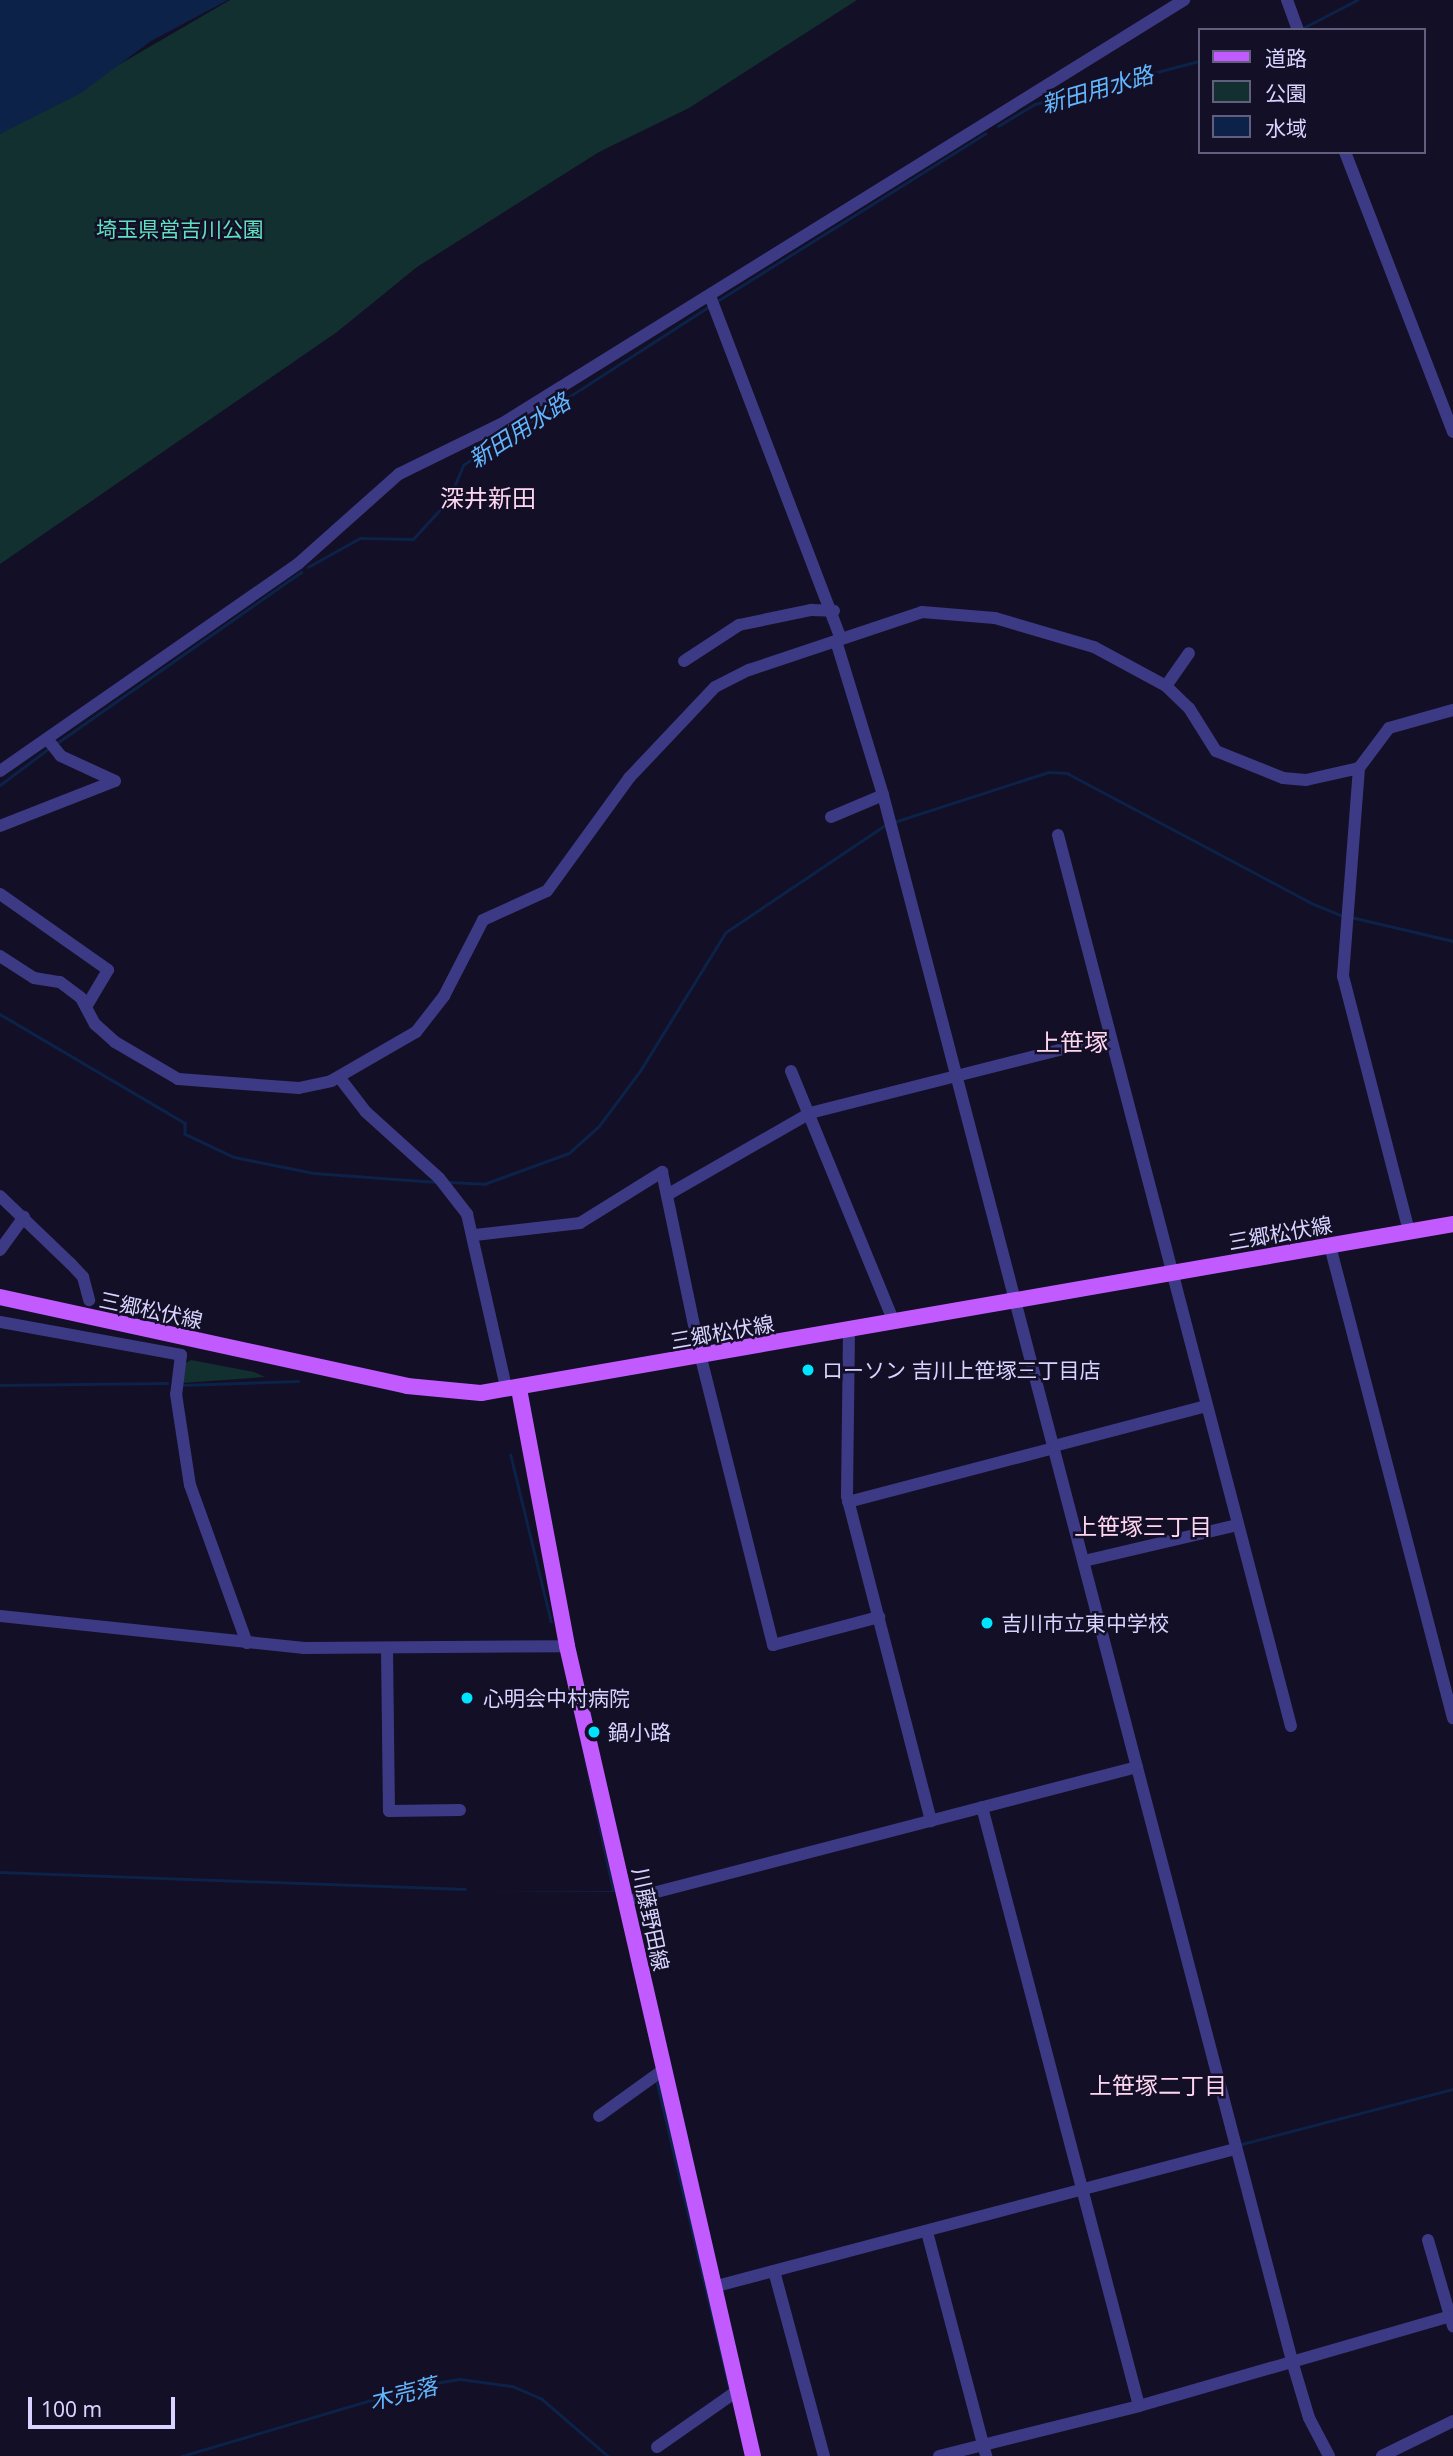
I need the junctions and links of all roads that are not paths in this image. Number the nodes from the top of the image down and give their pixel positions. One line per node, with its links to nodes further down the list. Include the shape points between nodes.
1 (1184, 0): 5 (street)
2 (1287, 0): 3 (street)
3 (1297, 28)
4 (1346, 154): 6 (street)
5 (710, 296): 7 (street); 13 (street, via 503,424 392,479 299,563)
6 (1453, 432)
7 (834, 611): 8 (street); 10 (street, via 811,610 739,625)
8 (839, 640): 11 (street, via 922,612 995,618 1094,647); 16 (street); 26 (street, via 749,670 709,693 629,778 547,891 483,920 444,996 416,1032)
9 (1186, 657): 11 (street)
10 (684, 661)
11 (1166, 686): 14 (street, via 1189,708 1209,744 1229,758 1250,761 1296,780)
12 (1453, 710): 14 (street, via 1389,728)
13 (47, 739): 15 (street); 18 (street, via 61,756 115,780)
14 (1359, 768): 32 (street, via 1343,976)
15 (0, 771)
16 (883, 794): 17 (street); 25 (street)
17 (831, 817)
18 (0, 825)
19 (1058, 835): 23 (street)
20 (0, 894): 22 (street, via 108,970)
21 (0, 956): 22 (street, via 34,978 60,982)
22 (86, 1007): 26 (street, via 115,1042 178,1079 299,1088)
23 (1110, 1037): 25 (street); 36 (street)
24 (791, 1071): 27 (street)
25 (957, 1075): 27 (street); 39 (street)
26 (339, 1077): 33 (street, via 366,1112 455,1196)
27 (810, 1113): 29 (street); 41 (street)
28 (0, 1195): 30 (street)
29 (667, 1195): 33 (street, via 662,1172 580,1223); 43 (street)
30 (24, 1217): 35 (street); 38 (street, via 83,1277)
31 (1453, 1224): 32 (main road, 三郷松伏線)
32 (1409, 1232): 34 (main road, 三郷松伏線)
33 (475, 1235): 44 (street)
34 (1331, 1246): 36 (main road, 三郷松伏線); 55 (street)
35 (0, 1250)
36 (1174, 1273): 39 (main road, 三郷松伏線); 45 (street)
37 (0, 1297): 44 (main road, 三郷松伏線, via 429,1390)
38 (89, 1300)
39 (1016, 1301): 41 (main road, 三郷松伏線); 46 (street)
40 (0, 1322): 52 (street, via 181,1355 176,1394 190,1485)
41 (894, 1322): 42 (main road, 三郷松伏線)
42 (849, 1330): 43 (main road, 三郷松伏線); 47 (street)
43 (701, 1358): 44 (main road, 三郷松伏線); 51 (street, via 773,1646)
44 (513, 1390): 53 (main road, 川藤野田線)
45 (1207, 1406): 46 (street); 48 (street)
46 (1054, 1447): 47 (street); 49 (street)
47 (848, 1502): 51 (street)
48 (1237, 1525): 49 (street); 56 (street)
49 (1084, 1561): 57 (street)
50 (0, 1616): 52 (street)
51 (879, 1617): 60 (street)
52 (247, 1643): 54 (street)
53 (566, 1646): 54 (street); 61 (main road, 川藤野田線)
54 (387, 1649): 59 (street, via 389,1811)
55 (1453, 1718)
56 (1292, 1726)
57 (1137, 1767): 58 (street); 64 (street)
58 (982, 1807): 60 (street); 65 (street)
59 (460, 1810)
60 (931, 1821): 61 (street)
61 (626, 1900): 62 (main road, 川藤野田線)
62 (663, 2070): 63 (street); 69 (main road, 川藤野田線)
63 (599, 2116)
64 (1235, 2148): 65 (street); 71 (street)
65 (1082, 2193): 66 (street); 73 (street)
66 (927, 2232): 68 (street); 76 (street)
67 (1428, 2240): 70 (street)
68 (774, 2272): 69 (street); 78 (street)
69 (713, 2287): 72 (main road, 川藤野田線)
70 (1450, 2321): 71 (street)
71 (1292, 2361): 73 (street); 80 (street, via 1309,2418)
72 (737, 2392): 75 (street); 77 (main road, 川藤野田線)
73 (1139, 2406): 76 (street)
74 (1453, 2421): 81 (street)
75 (657, 2447)
76 (984, 2450): 79 (street)
77 (752, 2456)
78 (824, 2456)
79 (939, 2456)
80 (1329, 2456)
81 (1382, 2456)

